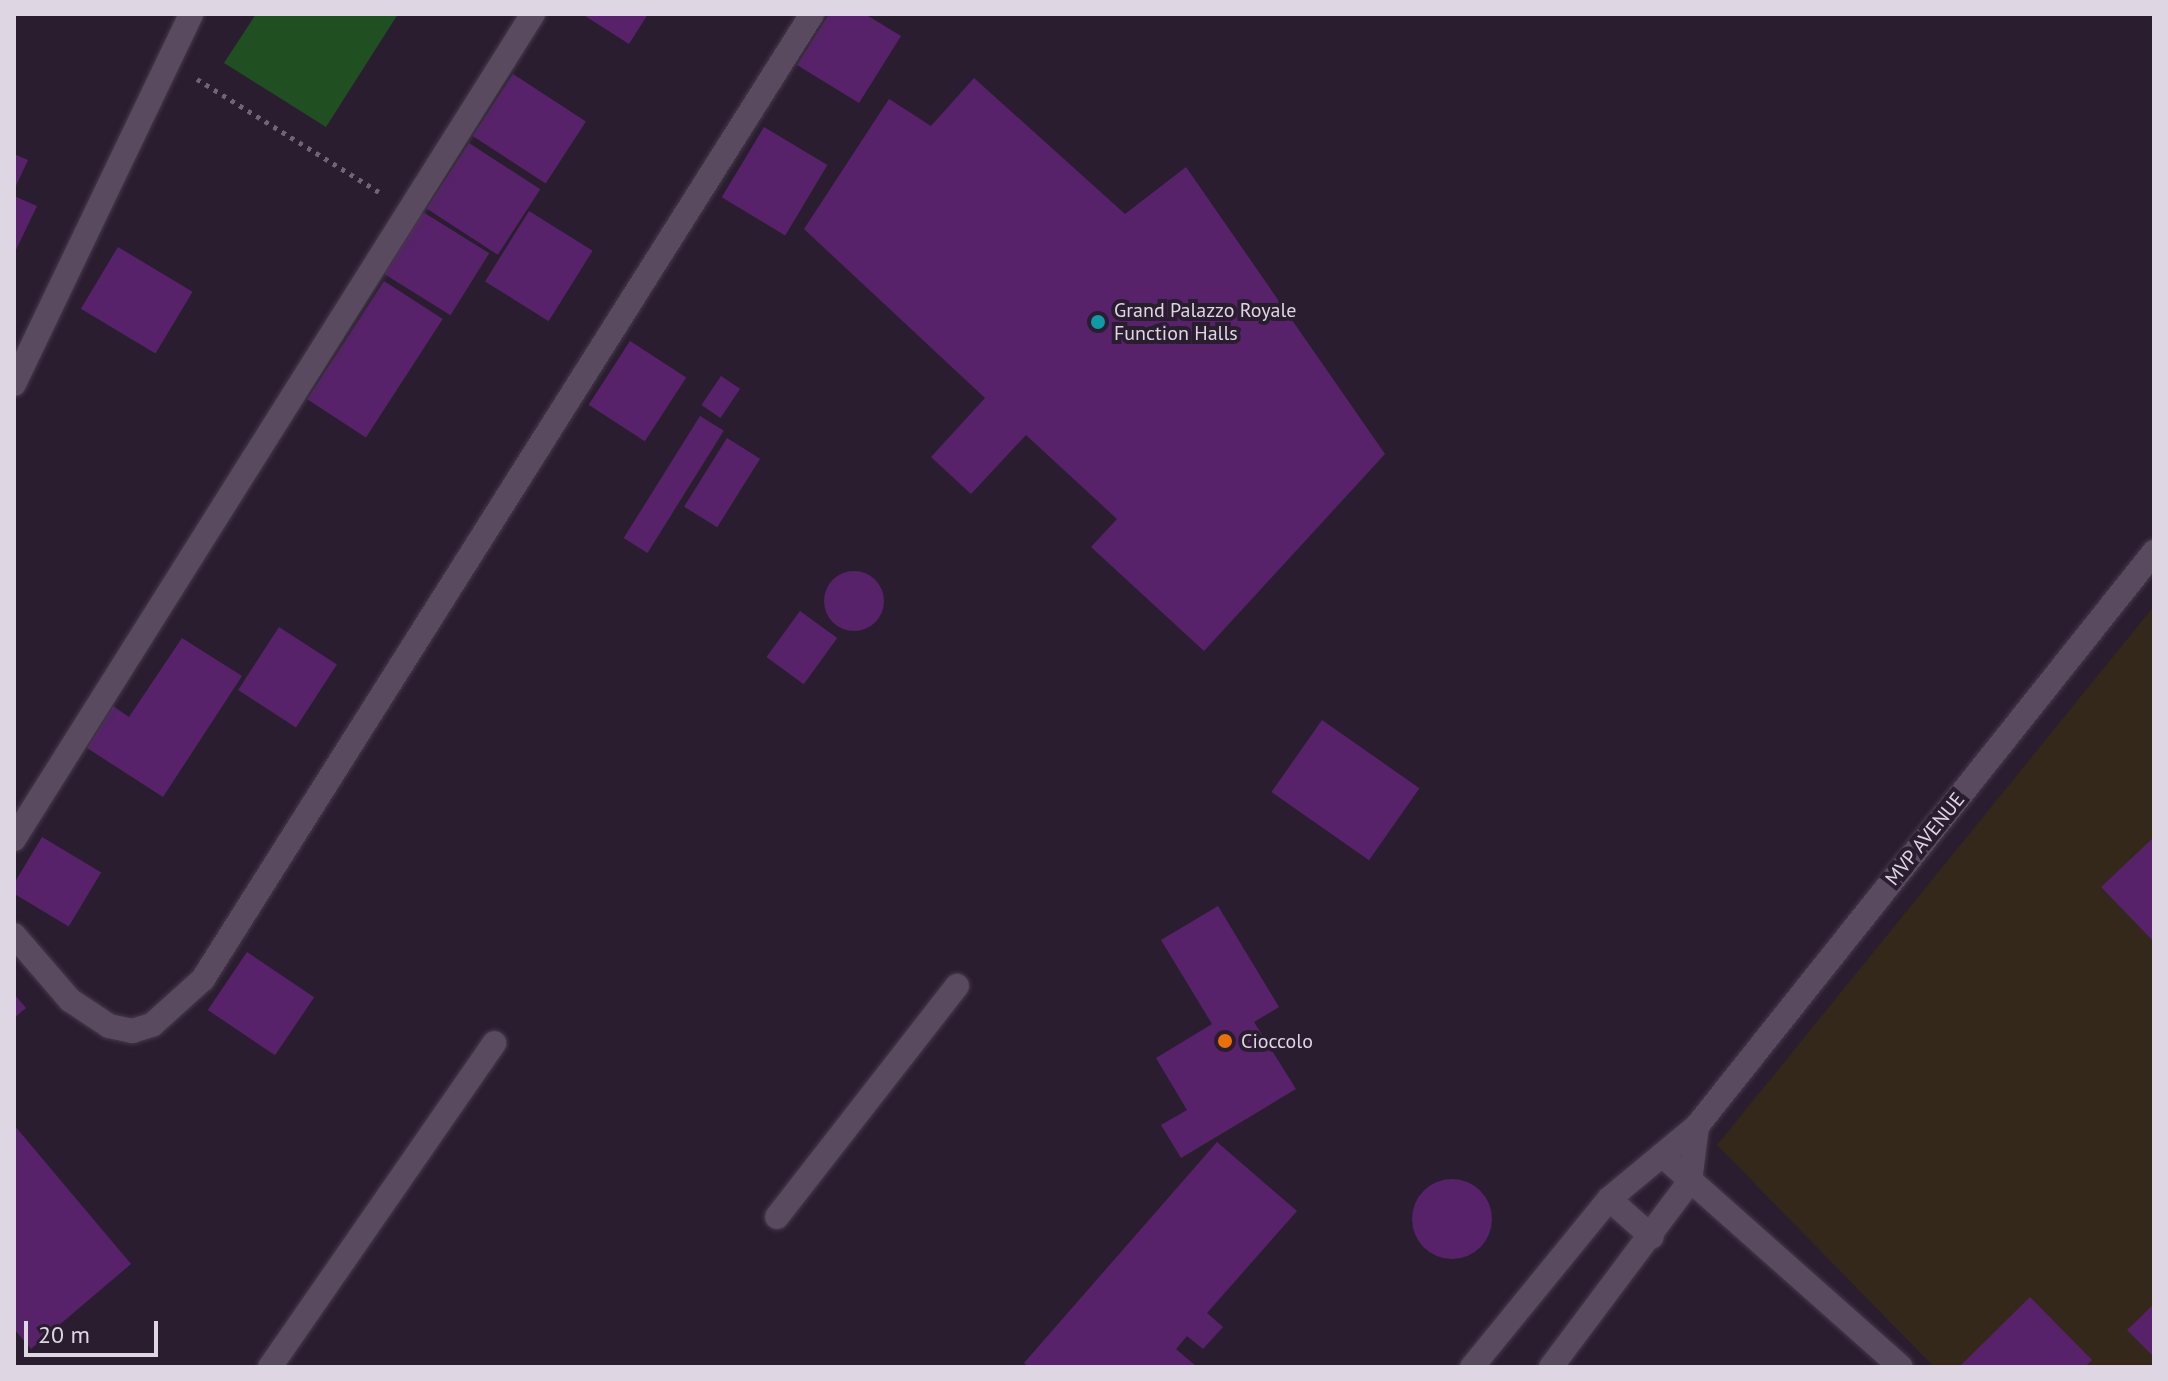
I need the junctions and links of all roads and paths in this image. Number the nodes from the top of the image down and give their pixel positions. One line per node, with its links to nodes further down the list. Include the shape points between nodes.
1 (191, 14): 4 (street)
2 (533, 14): 5 (street)
3 (812, 14): 9 (street, via 203,979 152,1025 132,1031 109,1026 70,1000)
4 (169, 62): 5 (path); 6 (street)
5 (408, 209): 8 (street)
6 (14, 384)
7 (2154, 552): 12 (street, MVP AVENUE)
8 (14, 839)
9 (14, 935)
10 (957, 986): 16 (street)
11 (494, 1043): 18 (street)
12 (1697, 1126): 13 (street, MVP AVENUE); 14 (street)
13 (1662, 1155): 14 (street); 15 (street, MVP AVENUE)
14 (1690, 1181): 17 (street); 21 (street)
15 (1609, 1199): 17 (street); 19 (street, MVP AVENUE)
16 (777, 1217)
17 (1652, 1237): 20 (street)
18 (270, 1367)
19 (1472, 1367)
20 (1551, 1367)
21 (1901, 1367)

